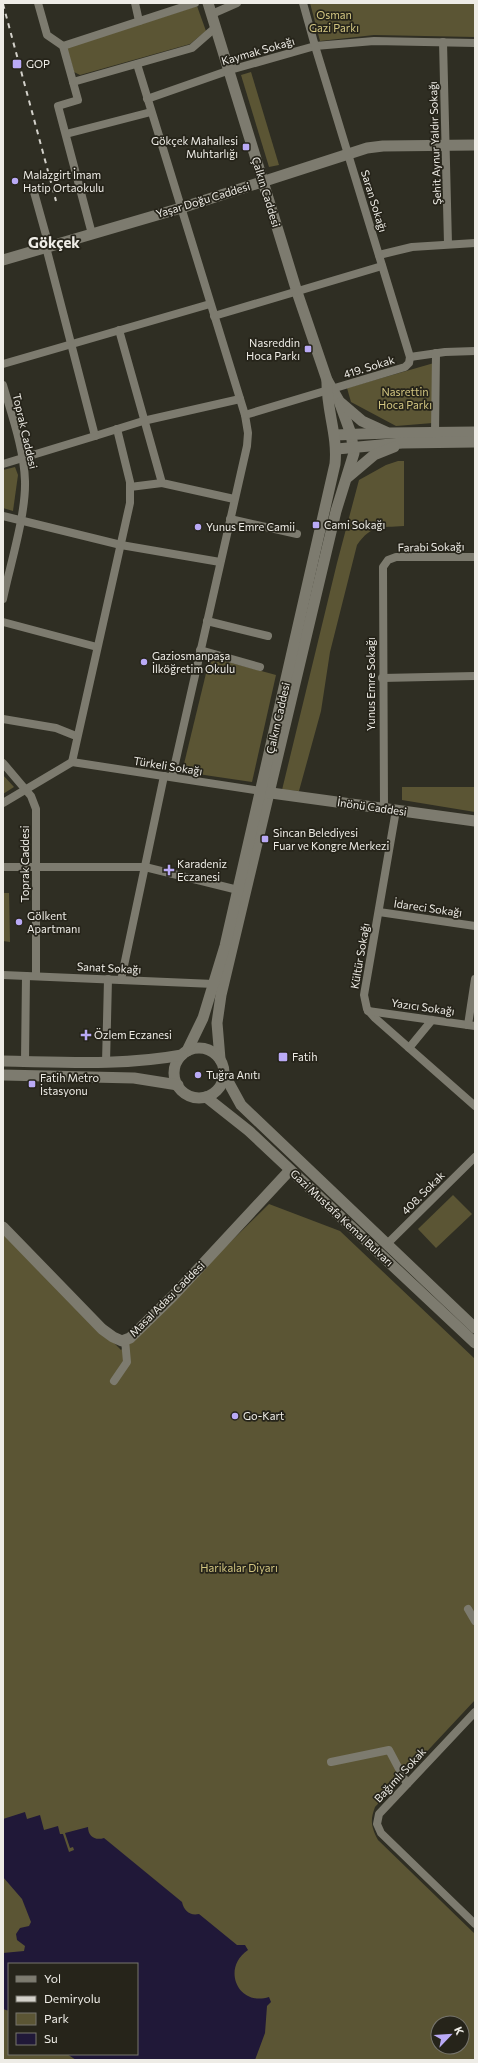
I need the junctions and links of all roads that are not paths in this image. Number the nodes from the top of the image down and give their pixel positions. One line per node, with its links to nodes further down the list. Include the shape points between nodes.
1 (38, 3): 12 (street, via 47,35)
2 (135, 3): 8 (street)
3 (196, 3): 8 (street)
4 (208, 3): 7 (main road, Çalkın Caddesi)
5 (236, 3): 7 (street)
6 (303, 3): 13 (street, Saran Sokağı)
7 (212, 14): 9 (main road, Çalkın Caddesi)
8 (140, 21): 12 (street)
9 (216, 27): 14 (street, via 192,48); 15 (main road, Çalkın Caddesi)
10 (443, 42): 11 (street, Kaymak Sokağı); 13 (street, Kaymak Sokağı, via 374,41); 20 (street, Şehit Aynur Yaldır Sokağı)
11 (475, 43)
12 (63, 46): 16 (street)
13 (315, 46): 15 (street, Kaymak Sokağı); 22 (street, Saran Sokağı)
14 (137, 64): 16 (street); 17 (street)
15 (230, 70): 17 (street, Kaymak Sokağı); 23 (main road, Çalkın Caddesi)
16 (73, 82): 19 (street, via 78,100 58,106)
17 (148, 99): 18 (street)
18 (151, 112): 19 (street); 25 (street)
19 (66, 134): 26 (street)
20 (446, 145): 21 (main road, Yaşar Doğu Caddesi); 22 (main road, Yaşar Doğu Caddesi, via 379,146); 28 (street, Şehit Aynur Yaldır Sokağı)
21 (475, 145)
22 (348, 154): 23 (main road, Yaşar Doğu Caddesi); 30 (street, Saran Sokağı)
23 (263, 181): 25 (main road, Yaşar Doğu Caddesi); 33 (main road, Çalkın Caddesi)
24 (34, 192): 29 (street)
25 (181, 208): 26 (main road, Yaşar Doğu Caddesi); 34 (street)
26 (92, 234): 29 (main road, Yaşar Doğu Caddesi)
27 (475, 243): 28 (street)
28 (448, 244): 30 (street, via 412,247)
29 (47, 247): 31 (main road, Yaşar Doğu Caddesi); 37 (street)
30 (379, 255): 32 (street, Saran Sokağı)
31 (3, 260)
32 (382, 266): 33 (street); 40 (street, Saran Sokağı)
33 (297, 292): 35 (street); 43 (main road, Çalkın Caddesi)
34 (210, 304): 35 (street); 36 (street)
35 (214, 316): 44 (street)
36 (119, 330): 37 (street); 47 (street)
37 (70, 344): 41 (street); 54 (street)
38 (475, 351): 39 (street, 419. Sokak)
39 (436, 353): 40 (street, 419. Sokak); 51 (street)
40 (410, 360): 43 (street, 419. Sokak, via 405,367)
41 (3, 364)
42 (3, 385): 59 (street, Toprak Caddesi)
43 (329, 387): 45 (main road, Çalkın Caddesi); 46 (street, 419. Sokak); 53 (main road, Çalkın Caddesi)
44 (240, 399): 46 (street); 47 (street)
45 (339, 401): 50 (main road, Çalkın Caddesi, via 362,421); 52 (main road, Çalkın Caddesi)
46 (245, 415): 64 (street, via 248,442)
47 (143, 421): 48 (street); 62 (street)
48 (117, 429): 54 (street); 63 (street)
49 (475, 432): 51 (main road)
50 (389, 433): 51 (main road); 52 (main road)
51 (435, 433)
52 (351, 434): 53 (main road); 57 (main road, Çalkın Caddesi)
53 (335, 435): 58 (main road, Çalkın Caddesi)
54 (95, 436): 59 (street)
55 (475, 442): 56 (main road)
56 (402, 443): 57 (main road); 61 (main road, via 374,455)
57 (354, 448): 58 (main road); 61 (main road, Çalkın Caddesi)
58 (337, 449): 88 (main road, Çalkın Caddesi)
59 (22, 459): 60 (street); 67 (street, Toprak Caddesi, via 25,487)
60 (3, 464)
61 (348, 477): 88 (main road, Çalkın Caddesi, via 336,511)
62 (162, 483): 63 (street); 64 (street)
63 (130, 486): 69 (street, via 130,503)
64 (234, 499): 66 (street)
65 (3, 516): 67 (street)
66 (230, 519): 68 (street); 72 (street)
67 (20, 521): 69 (street); 73 (street, Toprak Caddesi)
68 (297, 534)
69 (121, 544): 72 (street); 77 (street)
70 (475, 557): 71 (street, Farabi Sokağı, via 396,557)
71 (387, 561): 81 (street, Yunus Emre Sokağı, via 382,571)
72 (220, 562): 74 (street)
73 (3, 599)
74 (207, 621): 76 (street); 78 (street)
75 (3, 622): 77 (street)
76 (268, 636)
77 (97, 647): 83 (street)
78 (200, 650): 79 (street); 86 (street)
79 (260, 667)
80 (475, 676): 81 (street)
81 (382, 678): 90 (street, Yunus Emre Sokağı)
82 (3, 719): 83 (street, via 56,728)
83 (76, 736): 84 (street)
84 (72, 762): 86 (street, Türkeli Sokağı); 87 (street)
85 (3, 763): 87 (street, Toprak Caddesi)
86 (168, 777): 88 (street, Türkeli Sokağı); 95 (street)
87 (26, 789): 89 (street); 94 (street, Toprak Caddesi, via 35,802 36,809)
88 (265, 792): 90 (main road, İnönü Caddesi); 96 (main road, Çalkın Caddesi); 111 (main road, Çalkın Caddesi, via 221,995 217,1022)
89 (3, 803)
90 (384, 809): 91 (main road, İnönü Caddesi)
91 (396, 810): 92 (main road, İnönü Caddesi); 97 (street, Kültür Sokağı)
92 (475, 821)
93 (3, 867): 94 (street)
94 (36, 867): 95 (street); 101 (street, Toprak Caddesi)
95 (145, 867): 96 (street); 103 (street)
96 (238, 890): 105 (main road, Çalkın Caddesi)
97 (379, 912): 98 (street, İdareci Sokağı); 106 (street, Kültür Sokağı, via 364,995)
98 (475, 926)
99 (3, 975): 100 (street, Sanat Sokağı)
100 (26, 976): 101 (street, Sanat Sokağı); 113 (street)
101 (36, 976): 102 (street, Sanat Sokağı)
102 (108, 979): 103 (street, Sanat Sokağı); 114 (street)
103 (121, 980): 105 (street, Sanat Sokağı)
104 (475, 980): 108 (street)
105 (214, 984): 110 (main road, Çalkın Caddesi, via 203,1018)
106 (368, 1010): 107 (street, Yazıcı Sokağı); 109 (street)
107 (432, 1020): 108 (street, Yazıcı Sokağı); 109 (street)
108 (472, 1026)
109 (409, 1048): 119 (street)
110 (184, 1053): 111 (main road, via 194,1048 208,1049); 114 (main road, via 160,1059); 117 (main road, via 175,1069)
111 (220, 1059): 115 (main road)
112 (3, 1060): 113 (main road)
113 (25, 1061): 114 (main road)
114 (106, 1063)
115 (224, 1074): 118 (main road, via 219,1088); 123 (main road, Gazi Mustafa Kemal Bulvarı, via 241,1105)
116 (3, 1076): 117 (main road, via 134,1078)
117 (178, 1085): 118 (main road, via 191,1096)
118 (206, 1097): 121 (main road, Gazi Mustafa Kemal Bulvarı, via 249,1131)
119 (475, 1106)
120 (475, 1157): 123 (street, 408. Sokak)
121 (290, 1170): 125 (main road, Masal Adası Caddesi, via 173,1296); 126 (main road, Gazi Mustafa Kemal Bulvarı)
122 (3, 1227): 125 (main road, Masal Adası Caddesi, via 102,1329 112,1337)
123 (387, 1244): 124 (main road, Gazi Mustafa Kemal Bulvarı)
124 (475, 1328)
125 (125, 1340): 127 (street, via 127,1362)
126 (475, 1342)
127 (114, 1382)
128 (468, 1609): 129 (street)
129 (475, 1620)
130 (475, 1712): 132 (street, Bağımlı Sokak)
131 (331, 1762): 132 (street, via 389,1750)
132 (407, 1784): 133 (street, Bağımlı Sokak, via 379,1814 377,1824 381,1833)
133 (475, 1924)

